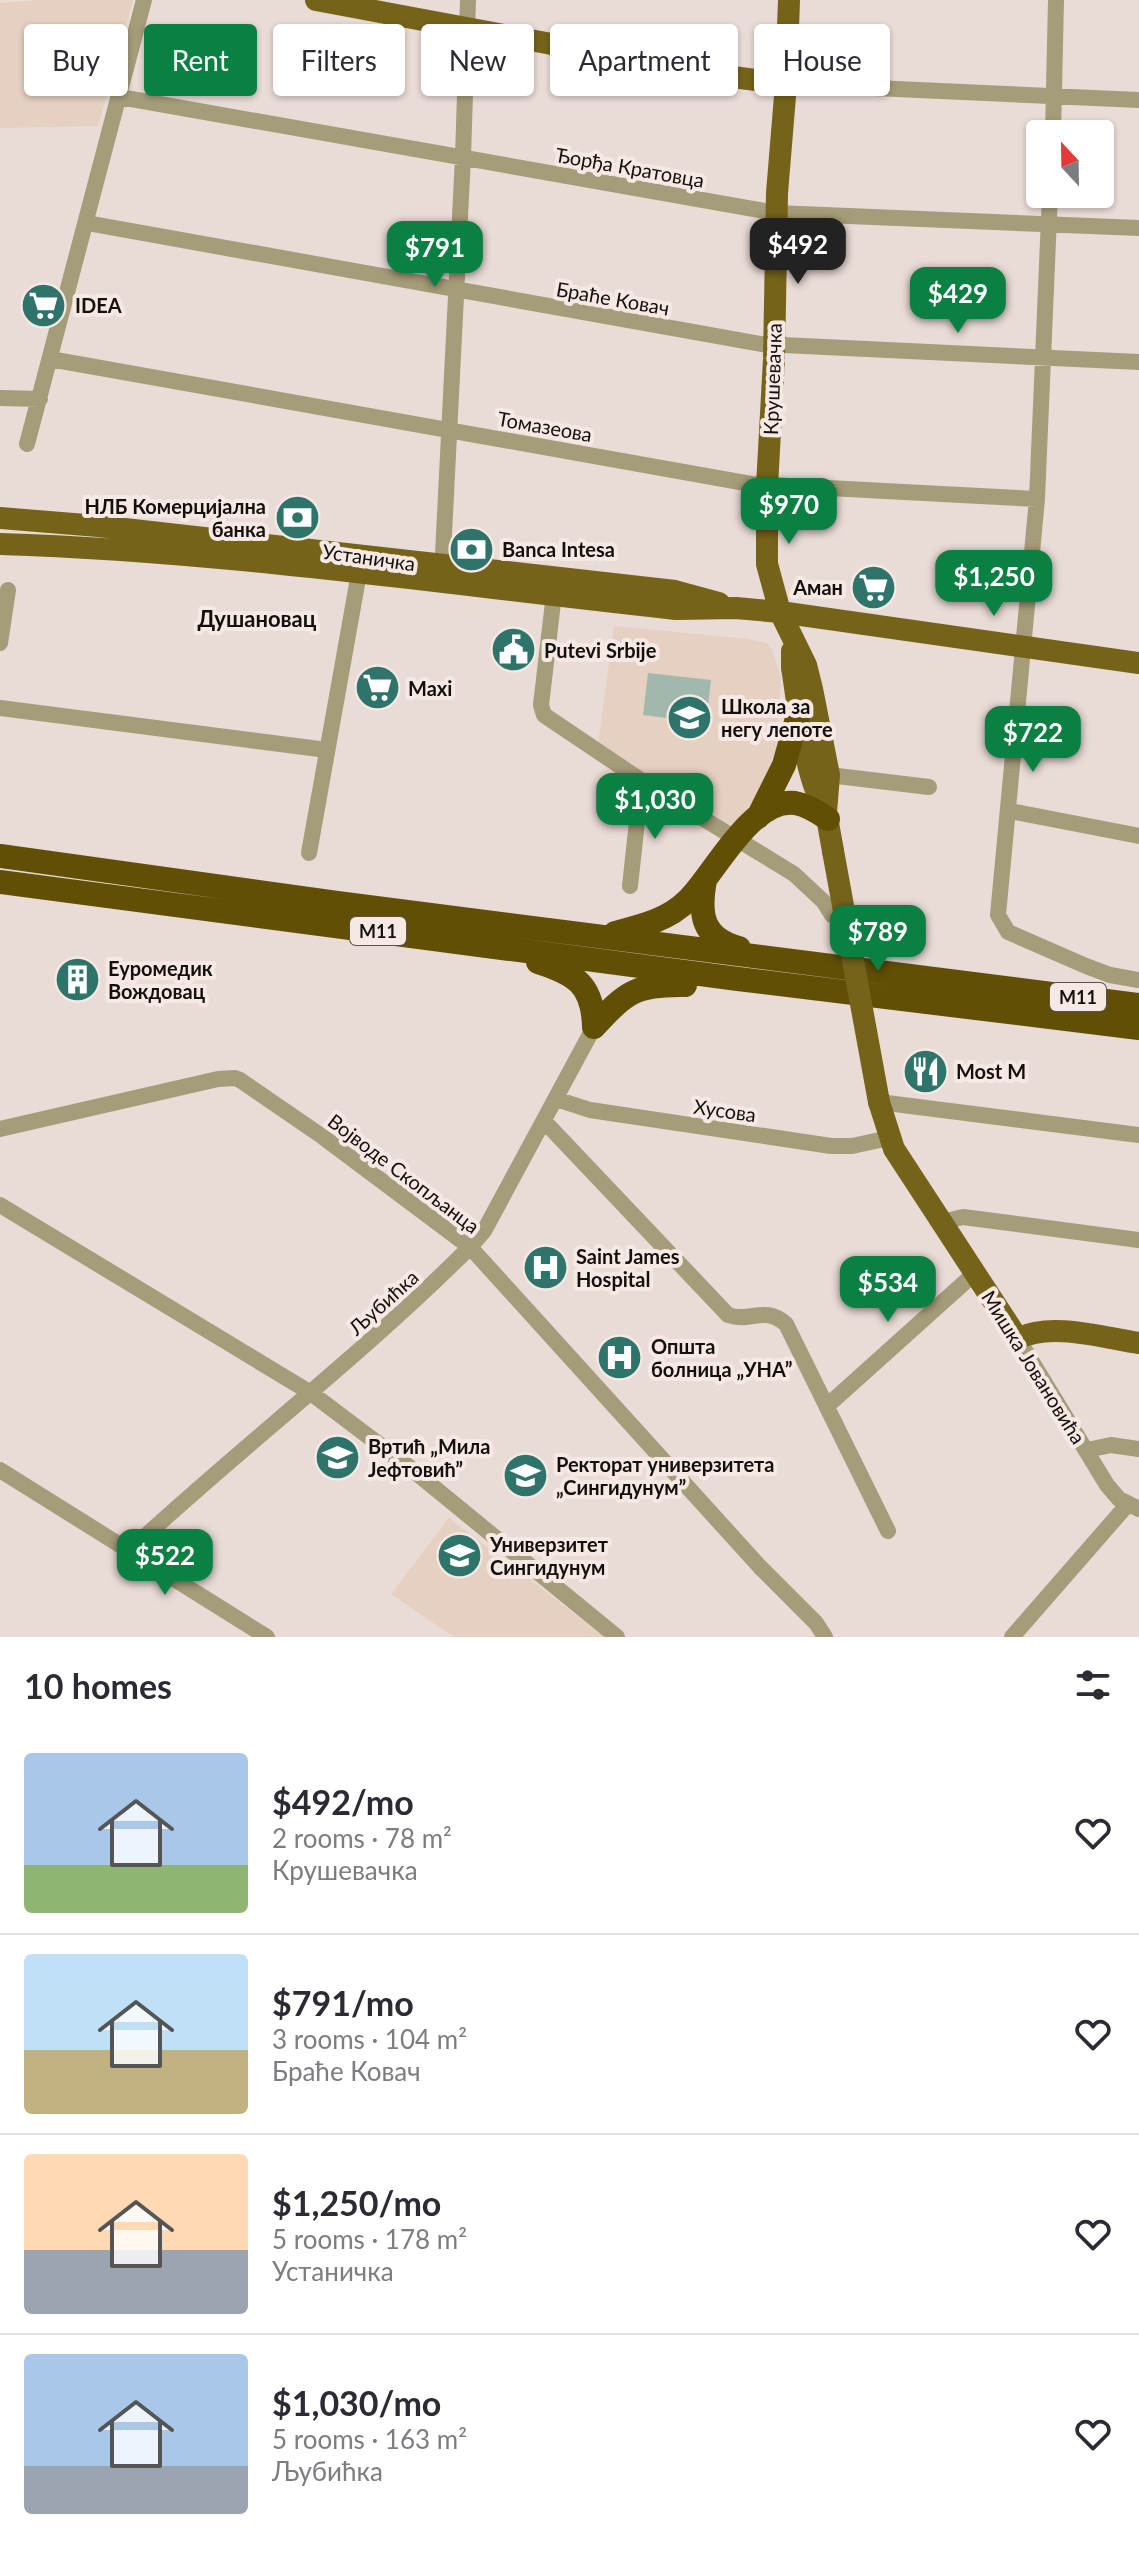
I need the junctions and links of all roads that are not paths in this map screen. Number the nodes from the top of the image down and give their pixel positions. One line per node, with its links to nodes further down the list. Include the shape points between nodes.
1 (144, 0): 14 (street)
2 (316, 0): 6 (main road)
3 (468, 0): 7 (street)
4 (789, 0): 8 (main road, Крушевачка)
5 (1056, 0): 15 (street)
6 (445, 24)
7 (466, 24)
8 (788, 24)
9 (534, 41): 10 (main road)
10 (754, 80)
11 (890, 89): 15 (street)
12 (464, 96): 18 (street)
13 (785, 96): 20 (main road, Крушевачка)
14 (120, 97): 18 (street, Ђорђа Кратовца); 21 (street)
15 (1054, 97): 16 (street); 17 (street)
16 (1139, 100)
17 (1053, 120)
18 (463, 157): 20 (street, Ђорђа Кратовца); 24 (street)
19 (1050, 208): 22 (street)
20 (776, 213): 22 (street, Ђорђа Кратовца); 25 (main road, Крушевачка)
21 (87, 223): 24 (street, Браће Ковач); 26 (street)
22 (1049, 226): 23 (street, Ђорђа Кратовца); 27 (street)
23 (1139, 228)
24 (455, 290): 25 (street, Браће Ковач); 31 (street)
25 (774, 345): 27 (street, Браће Ковач); 33 (main road, Крушевачка)
26 (50, 359): 30 (street); 31 (street, Томазеова)
27 (1042, 359): 28 (street, Браће Ковач); 34 (street)
28 (1139, 362)
29 (0, 398): 30 (street)
30 (40, 399): 32 (street)
31 (450, 429): 33 (street, Томазеова); 38 (street)
32 (27, 444)
33 (767, 486): 34 (street, Томазеова); 41 (main road, Крушевачка, via 768,575)
34 (1037, 499): 44 (street)
35 (0, 518): 38 (main road, Устаничка, via 129,529)
36 (0, 544): 37 (main road, Устаничка, via 151,552)
37 (359, 573): 38 (main road, Устаничка); 48 (street)
38 (442, 574): 39 (main road, Устаничка)
39 (555, 588): 41 (main road, Устаничка, via 676,609); 50 (street, via 542,711)
40 (8, 590): 43 (street)
41 (780, 612): 42 (main road, Крушевачка); 44 (main road, Устаничка)
42 (792, 638): 47 (main road); 49 (main road, Крушевачка, via 807,666)
43 (0, 643)
44 (1023, 645): 45 (main road, Устаничка); 52 (street)
45 (1139, 663)
46 (0, 708): 48 (street)
47 (799, 711): 53 (main road, via 814,789); 54 (highway, via 784,765)
48 (327, 750): 58 (street)
49 (829, 775): 51 (street); 53 (main road, Крушевачка)
50 (648, 785): 56 (street); 63 (street, via 639,803)
51 (929, 787)
52 (1010, 811): 55 (street); 69 (street, via 998,915 1008,932 1110,975)
53 (827, 815): 54 (highway, via 790,803); 74 (main road, Мишка Јовановића, bridge)
54 (758, 817): 56 (highway)
55 (1139, 836)
56 (735, 839): 61 (highway); 64 (street, via 794,874)
57 (0, 844): 60 (highway)
58 (309, 853)
59 (0, 856): 60 (highway, M11)
60 (86, 867): 65 (highway, M11)
61 (705, 880): 65 (highway, via 665,917); 67 (highway, via 702,914 714,935 734,947)
62 (0, 882): 66 (highway, M11)
63 (630, 886)
64 (832, 915)
65 (601, 936): 67 (highway, M11)
66 (511, 949): 68 (highway, M11); 71 (highway, via 580,983 591,999)
67 (783, 960): 70 (highway, M11)
68 (738, 979): 71 (highway, via 643,988 619,1001); 72 (highway, M11)
69 (1139, 980)
70 (1139, 1005)
71 (594, 1027): 73 (street, Љубићка)
72 (1139, 1028)
73 (556, 1099): 75 (street, Љубићка); 78 (street, Хусова, via 590,1110 831,1146)
74 (883, 1103): 77 (street); 78 (main road, Мишка Јовановића)
75 (544, 1121): 82 (street, Љубићка); 87 (street, via 728,1315 765,1313 786,1324)
76 (0, 1129): 82 (street, Војводе Скопљанца, via 235,1078)
77 (1139, 1135)
78 (889, 1138): 80 (main road, Мишка Јовановића)
79 (0, 1205): 86 (street)
80 (942, 1222): 81 (street, via 963,1217); 83 (main road, Мишка Јовановића)
81 (1139, 1240)
82 (470, 1247): 86 (street, Љубићка); 96 (street, Војводе Скопљанца)
83 (975, 1273): 84 (main road, Мишка Јовановића); 87 (street)
84 (1018, 1339): 85 (main road, via 1054,1331); 89 (street, Мишка Јовановића)
85 (1139, 1343)
86 (311, 1393): 93 (street, Љубићка); 95 (street)
87 (827, 1406): 92 (street)
88 (1139, 1449): 89 (street, via 1111,1445)
89 (1087, 1450): 91 (street, Мишка Јовановића, via 1112,1492)
90 (0, 1470): 93 (street)
91 (1133, 1506): 97 (street)
92 (888, 1531)
93 (129, 1551): 94 (street)
94 (267, 1637)
95 (617, 1637)
96 (825, 1637)
97 (1012, 1637)

